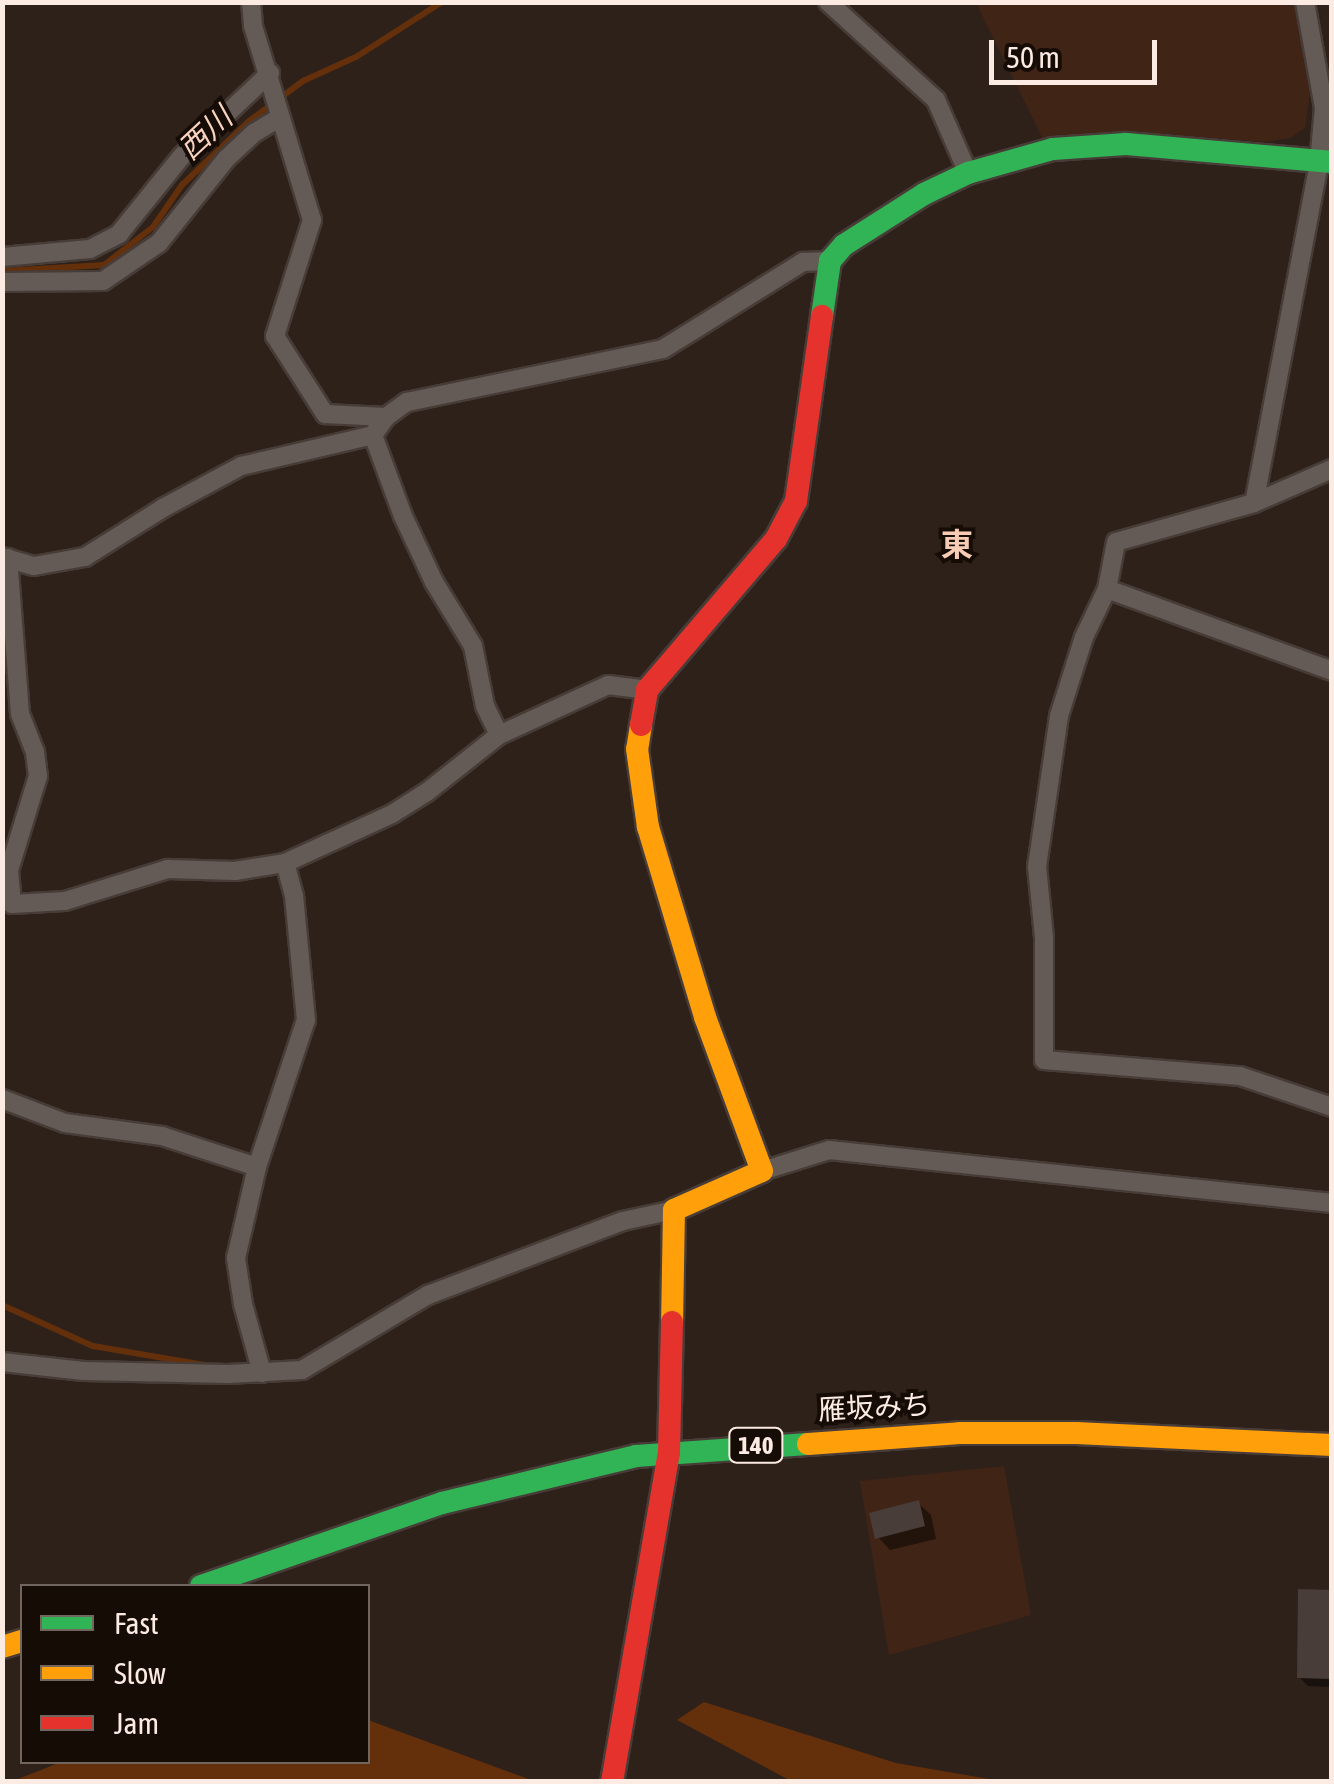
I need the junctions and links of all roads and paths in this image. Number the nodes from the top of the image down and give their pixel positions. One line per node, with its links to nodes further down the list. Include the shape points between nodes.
1 (250, 2): 4 (street)
2 (828, 2): 7 (street, via 936,100)
3 (1305, 2): 6 (street)
4 (270, 73): 5 (street); 8 (street, via 182,156 119,234 90,249)
5 (282, 117): 10 (street, via 226,159 159,243 103,281); 11 (street, via 312,220 276,336 325,414)
6 (1327, 164): 7 (main road, via 1238,150 1089,144); 14 (street)
7 (968, 173): 9 (main road, via 893,213)
8 (2, 257)
9 (830, 261): 11 (street, via 803,262 663,349 408,402); 18 (main road, via 796,501 776,539)
10 (2, 282)
11 (386, 417): 12 (street)
12 (373, 434): 15 (street, via 241,466 72,561 34,566); 19 (street, via 403,516 472,646 485,706)
13 (1332, 468): 14 (street)
14 (1254, 503): 16 (street, via 1116,542)
15 (5, 557): 20 (street, via 20,714 38,776 9,870 12,904 65,901 168,869 234,871)
16 (1107, 590): 17 (street); 22 (street, via 1084,637 1050,760 1037,866 1044,1060 1240,1076)
17 (1332, 671)
18 (647, 690): 19 (street, via 608,685); 24 (main road, via 637,749 648,826 705,1016)
19 (499, 734): 20 (street, via 392,814)
20 (285, 863): 23 (street, via 306,1020)
21 (2, 1099): 23 (street, via 65,1122 162,1136)
22 (1332, 1107)
23 (257, 1167): 28 (street, via 236,1258)
24 (762, 1170): 25 (street, via 828,1150); 26 (main road)
25 (1332, 1203)
26 (674, 1210): 28 (street, via 623,1221 428,1295 302,1370); 30 (main road)
27 (2, 1362): 28 (street, via 84,1371)
28 (262, 1374)
29 (1332, 1445): 30 (main road, 雁坂みち / 140, via 960,1433)
30 (668, 1453): 31 (main road, 雁坂みち / 140, via 492,1488); 32 (main road)
31 (206, 1584)
32 (612, 1782)

